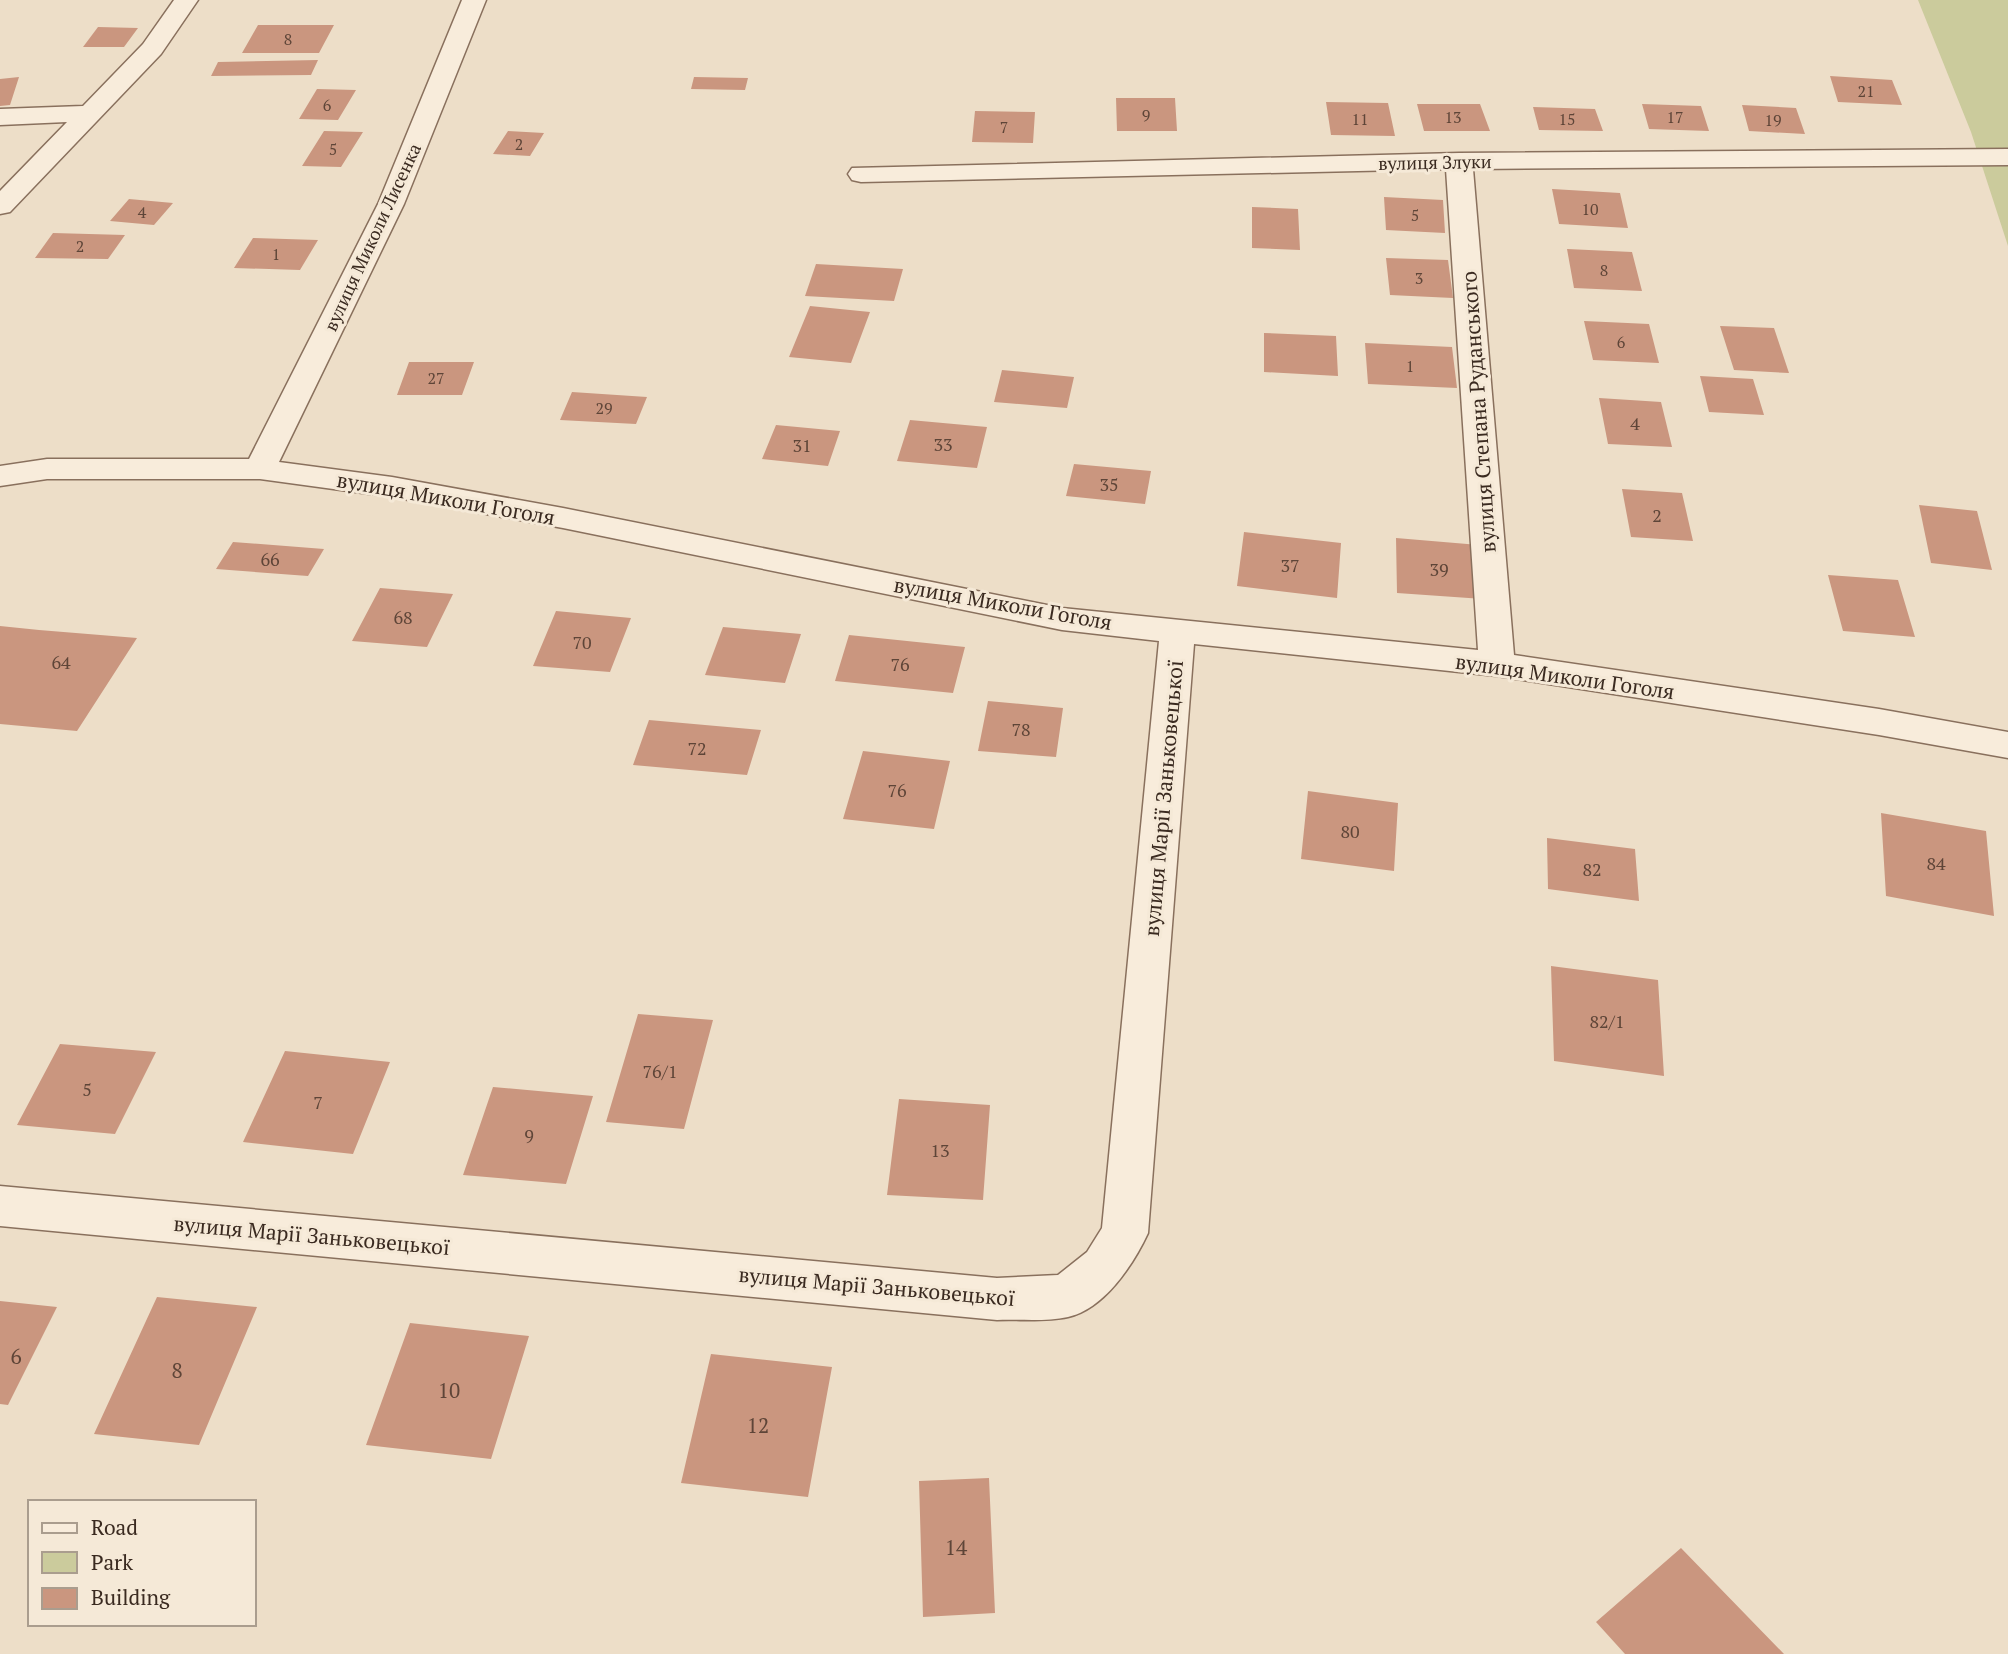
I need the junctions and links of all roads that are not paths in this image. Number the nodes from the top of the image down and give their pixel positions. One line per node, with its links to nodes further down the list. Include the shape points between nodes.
1 (186, 0): 3 (street, via 152,49)
2 (474, 0): 11 (street, вулиця Миколи Лисенка, via 391,204)
3 (92, 113): 4 (street); 8 (street)
4 (0, 117)
5 (2008, 157): 6 (street, вулиця Злуки)
6 (1460, 161): 7 (street, вулиця Злуки); 14 (street, вулиця Степана Руданського)
7 (862, 174)
8 (0, 206)
9 (0, 447): 10 (street)
10 (47, 469): 11 (street, вулиця Миколи Гоголя); 12 (street, вулиця Миколи Гоголя)
11 (260, 469): 13 (street, вулиця Миколи Гоголя, via 564,518 1062,619)
12 (0, 476)
13 (1177, 632): 14 (street, вулиця Миколи Гоголя); 16 (street, вулиця Марії Заньковецької, via 1125,1233 1103,1267 1067,1296 997,1299)
14 (1497, 664): 15 (street, вулиця Миколи Гоголя)
15 (2008, 746)
16 (0, 1206)

